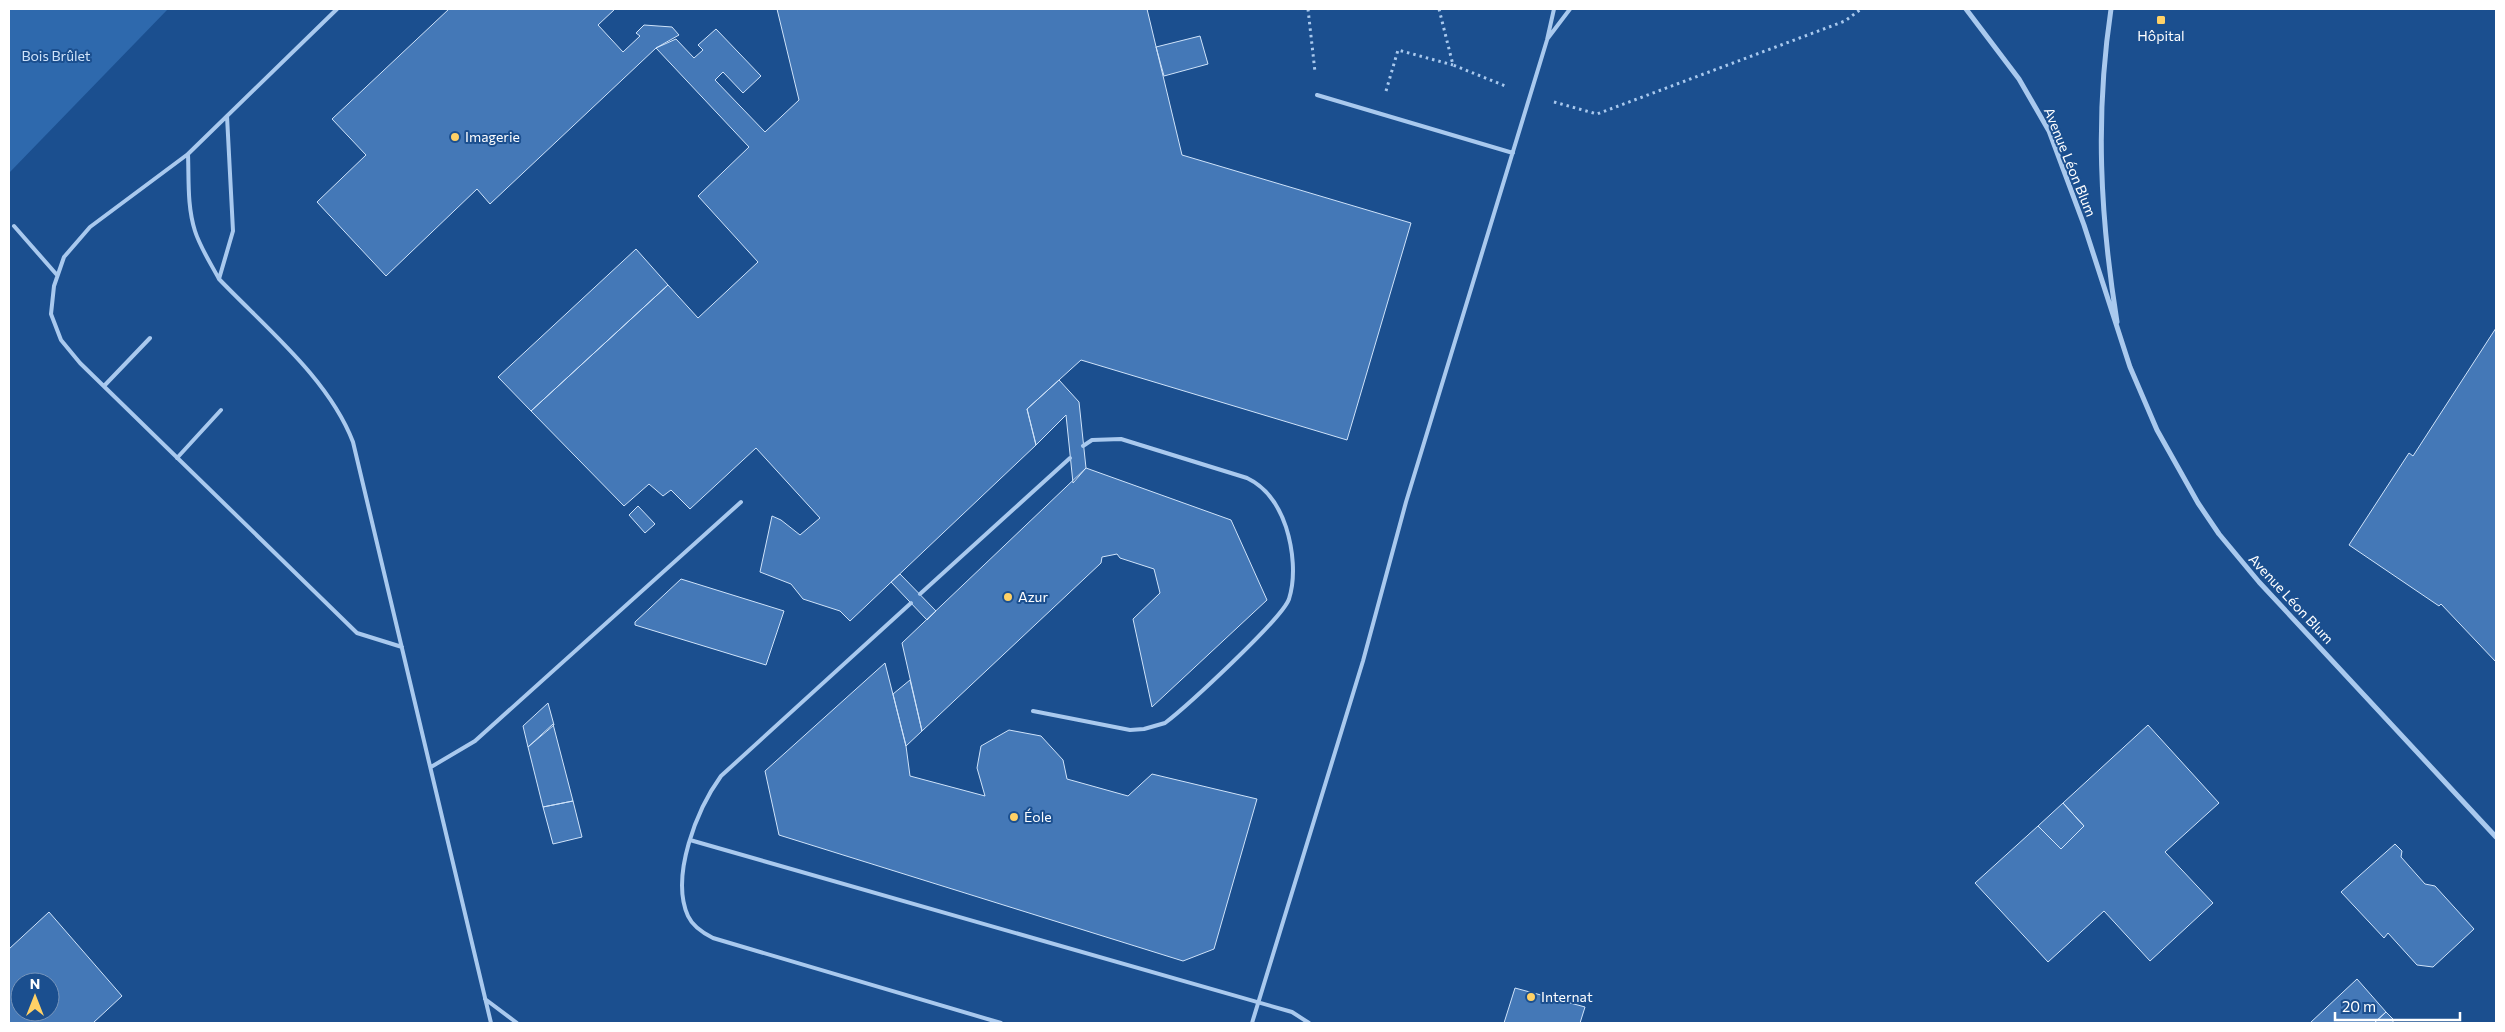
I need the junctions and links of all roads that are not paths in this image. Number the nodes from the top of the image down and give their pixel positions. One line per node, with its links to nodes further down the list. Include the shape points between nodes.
1 (337, 9): 8 (lane)
2 (1554, 9): 6 (lane)
3 (1570, 9): 6 (lane)
4 (1966, 9): 15 (street, Avenue Léon Blum, via 2019,79 2048,131 2084,225)
5 (2111, 9): 15 (street, Avenue Léon Blum, via 2102,86 2101,189)
6 (1547, 40): 9 (lane)
7 (1317, 95): 9 (lane)
8 (226, 116): 10 (lane); 13 (lane, via 233,231)
9 (1513, 153): 30 (lane)
10 (188, 154): 12 (lane, via 90,227 64,257); 13 (lane, via 189,205 195,231)
11 (14, 226): 12 (lane)
12 (58, 275): 16 (lane, via 51,314 61,340)
13 (219, 279): 24 (lane, via 321,384 345,420 354,442)
14 (150, 338): 16 (lane)
15 (2121, 341): 27 (street, Avenue Léon Blum, via 2157,430 2218,534)
16 (104, 386): 19 (lane)
17 (221, 410): 19 (lane)
18 (1083, 446): 25 (lane, via 1092,440 1122,439 1259,484 1280,511 1289,535 1291,588 1288,600 1272,623 1165,723 1130,730)
19 (177, 458): 24 (lane, via 357,633)
20 (1070, 458): 22 (lane)
21 (741, 502): 26 (lane, via 474,741)
22 (920, 594)
23 (911, 603): 28 (lane, via 721,776 703,806)
24 (402, 647): 26 (lane)
25 (1033, 711)
26 (431, 767): 29 (lane)
27 (2496, 837)
28 (690, 840): 30 (lane); 33 (lane, via 681,882 688,918 698,929 714,938)
29 (484, 998): 31 (lane); 32 (lane)
30 (1258, 1002): 34 (lane); 35 (lane, via 1292,1012)
31 (491, 1023)
32 (517, 1023)
33 (1001, 1023)
34 (1252, 1023)
35 (1309, 1023)

